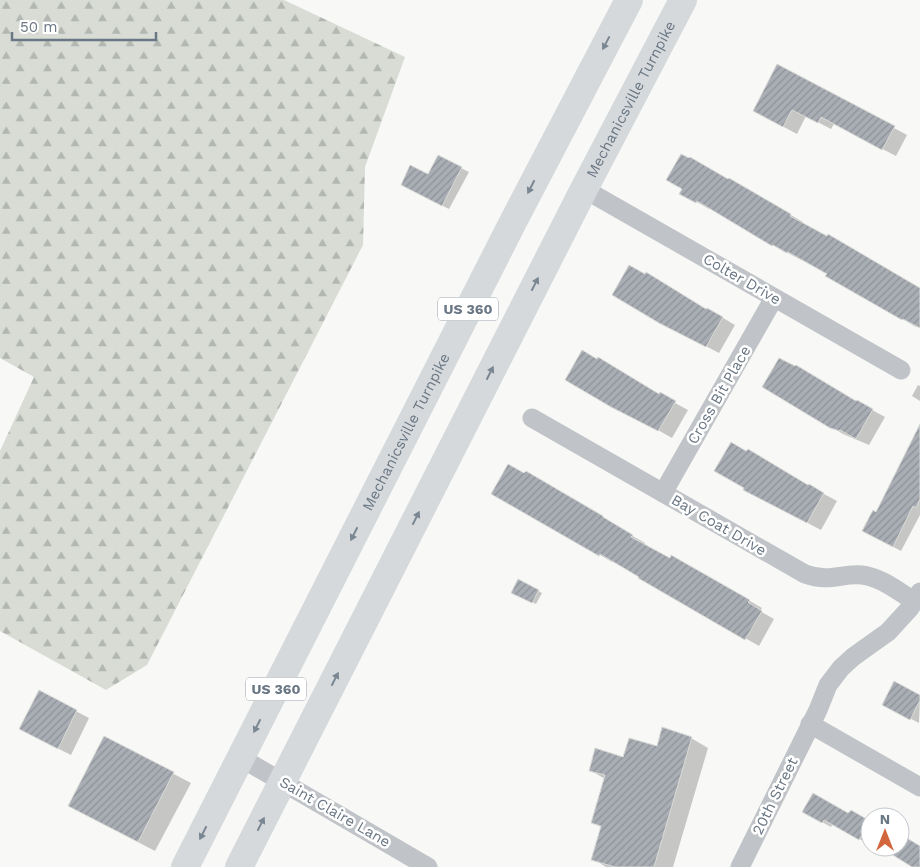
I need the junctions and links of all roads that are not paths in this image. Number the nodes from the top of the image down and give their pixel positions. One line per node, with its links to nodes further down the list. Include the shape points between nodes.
1 (629, 0): 10 (highway, Mechanicsville Turnpike / US 360, one-way to 10, via 518,211)
2 (683, 0): 3 (highway, Mechanicsville Turnpike / US 360)
3 (584, 189): 4 (street, Colter Drive); 11 (highway, Mechanicsville Turnpike / US 360, one-way to 3)
4 (774, 298): 5 (street, Colter Drive); 7 (street, Cross Bit Place)
5 (901, 370)
6 (532, 418): 7 (street, Bay Coat Drive)
7 (663, 493): 8 (street, Bay Coat Drive, via 805,574 826,579 855,575 870,577)
8 (917, 597): 9 (street, 20th Street, via 888,632 846,662 834,676)
9 (810, 724): 12 (street); 16 (street, 20th Street)
10 (241, 758): 11 (street, Saint Claire Lane); 13 (highway, Mechanicsville Turnpike / US 360, one-way to 13)
11 (282, 782): 14 (highway, Mechanicsville Turnpike / US 360, one-way to 11); 15 (street, Saint Claire Lane)
12 (920, 786)
13 (185, 867)
14 (239, 867)
15 (428, 867)
16 (740, 867)

